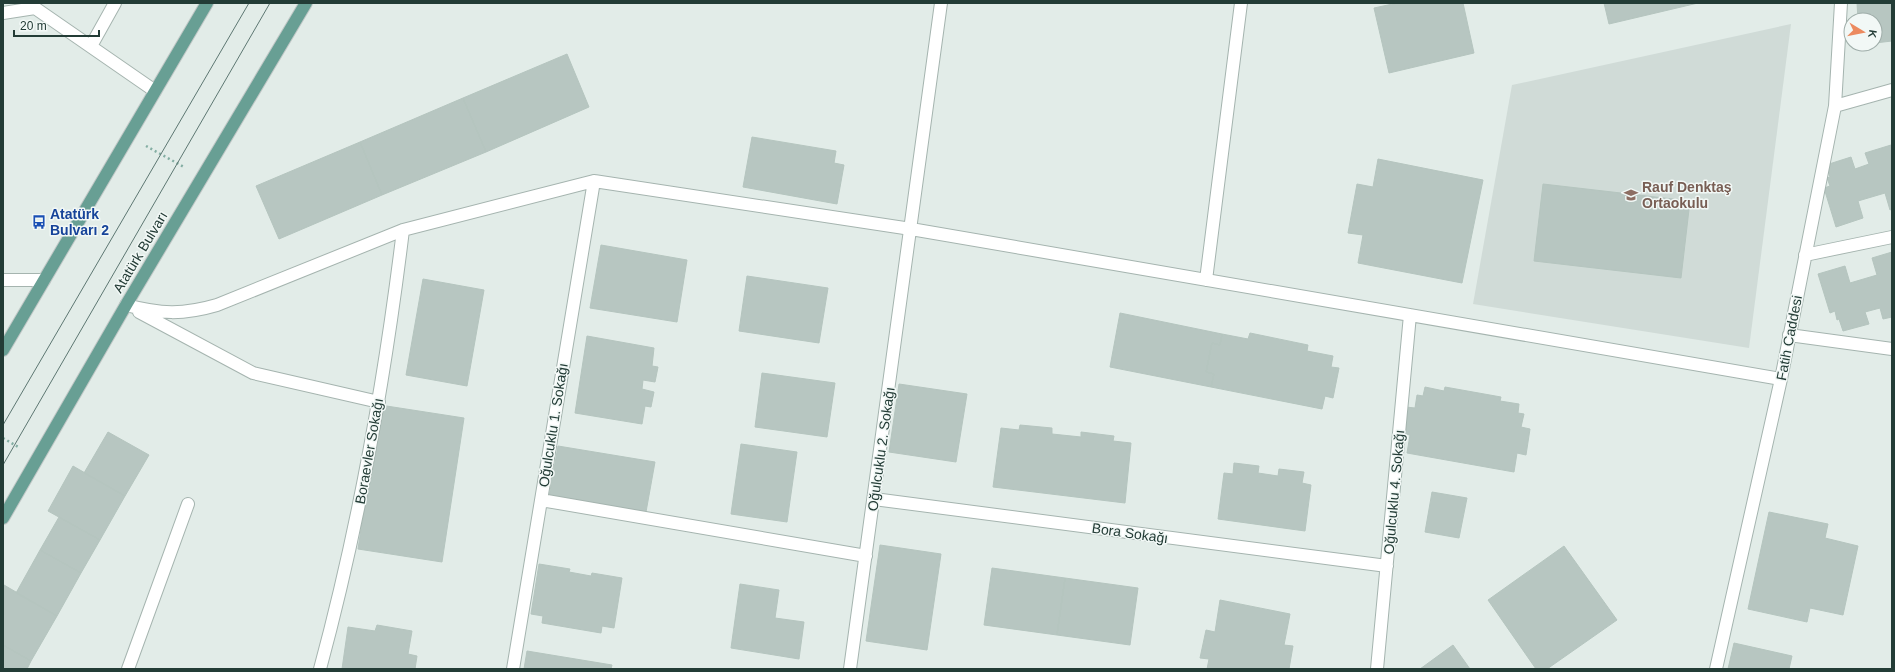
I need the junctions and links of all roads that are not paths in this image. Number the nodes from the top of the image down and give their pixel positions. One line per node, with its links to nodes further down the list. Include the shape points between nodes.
1 (115, 3): 8 (street)
2 (207, 3): 10 (main road)
3 (306, 3): 20 (main road, Atatürk Bulvarı)
4 (941, 3): 13 (street, Oğulcuklu 2. Sokağı)
5 (1241, 3): 19 (street)
6 (1841, 3): 11 (street, Fatih Caddesi)
7 (3, 13): 8 (street, via 35,8)
8 (91, 46): 10 (street)
9 (1892, 90): 11 (street)
10 (155, 91): 18 (main road)
11 (1835, 106): 16 (street, Fatih Caddesi)
12 (594, 181): 13 (street); 14 (street); 28 (street, Oğulcuklu 1. Sokağı)
13 (911, 229): 19 (street); 27 (street, Oğulcuklu 2. Sokağı)
14 (403, 230): 20 (street, via 200,310 166,313); 26 (street, Boraevler Sokağı)
15 (1892, 237): 16 (street)
16 (1805, 255): 22 (street, Fatih Caddesi)
17 (3, 280): 18 (street)
18 (44, 280): 24 (main road)
19 (1206, 280): 21 (street)
20 (126, 305): 26 (street, via 253,374); 30 (main road, Atatürk Bulvarı)
21 (1410, 315): 25 (street); 32 (street, Oğulcuklu 4. Sokağı)
22 (1789, 335): 23 (street); 25 (street, Fatih Caddesi)
23 (1892, 349)
24 (3, 350)
25 (1781, 379): 38 (street, Fatih Caddesi)
26 (379, 402): 34 (street, Boraevler Sokağı, via 356,522)
27 (874, 499): 31 (street, Oğulcuklu 2. Sokağı); 32 (street, Bora Sokağı)
28 (541, 500): 31 (street); 35 (street, Oğulcuklu 1. Sokağı)
29 (188, 504): 33 (street)
30 (3, 518)
31 (866, 556): 36 (street, Oğulcuklu 2. Sokağı)
32 (1387, 566): 37 (street, Oğulcuklu 4. Sokağı)
33 (128, 669)
34 (320, 669)
35 (513, 669)
36 (850, 669)
37 (1377, 669)
38 (1716, 669)

